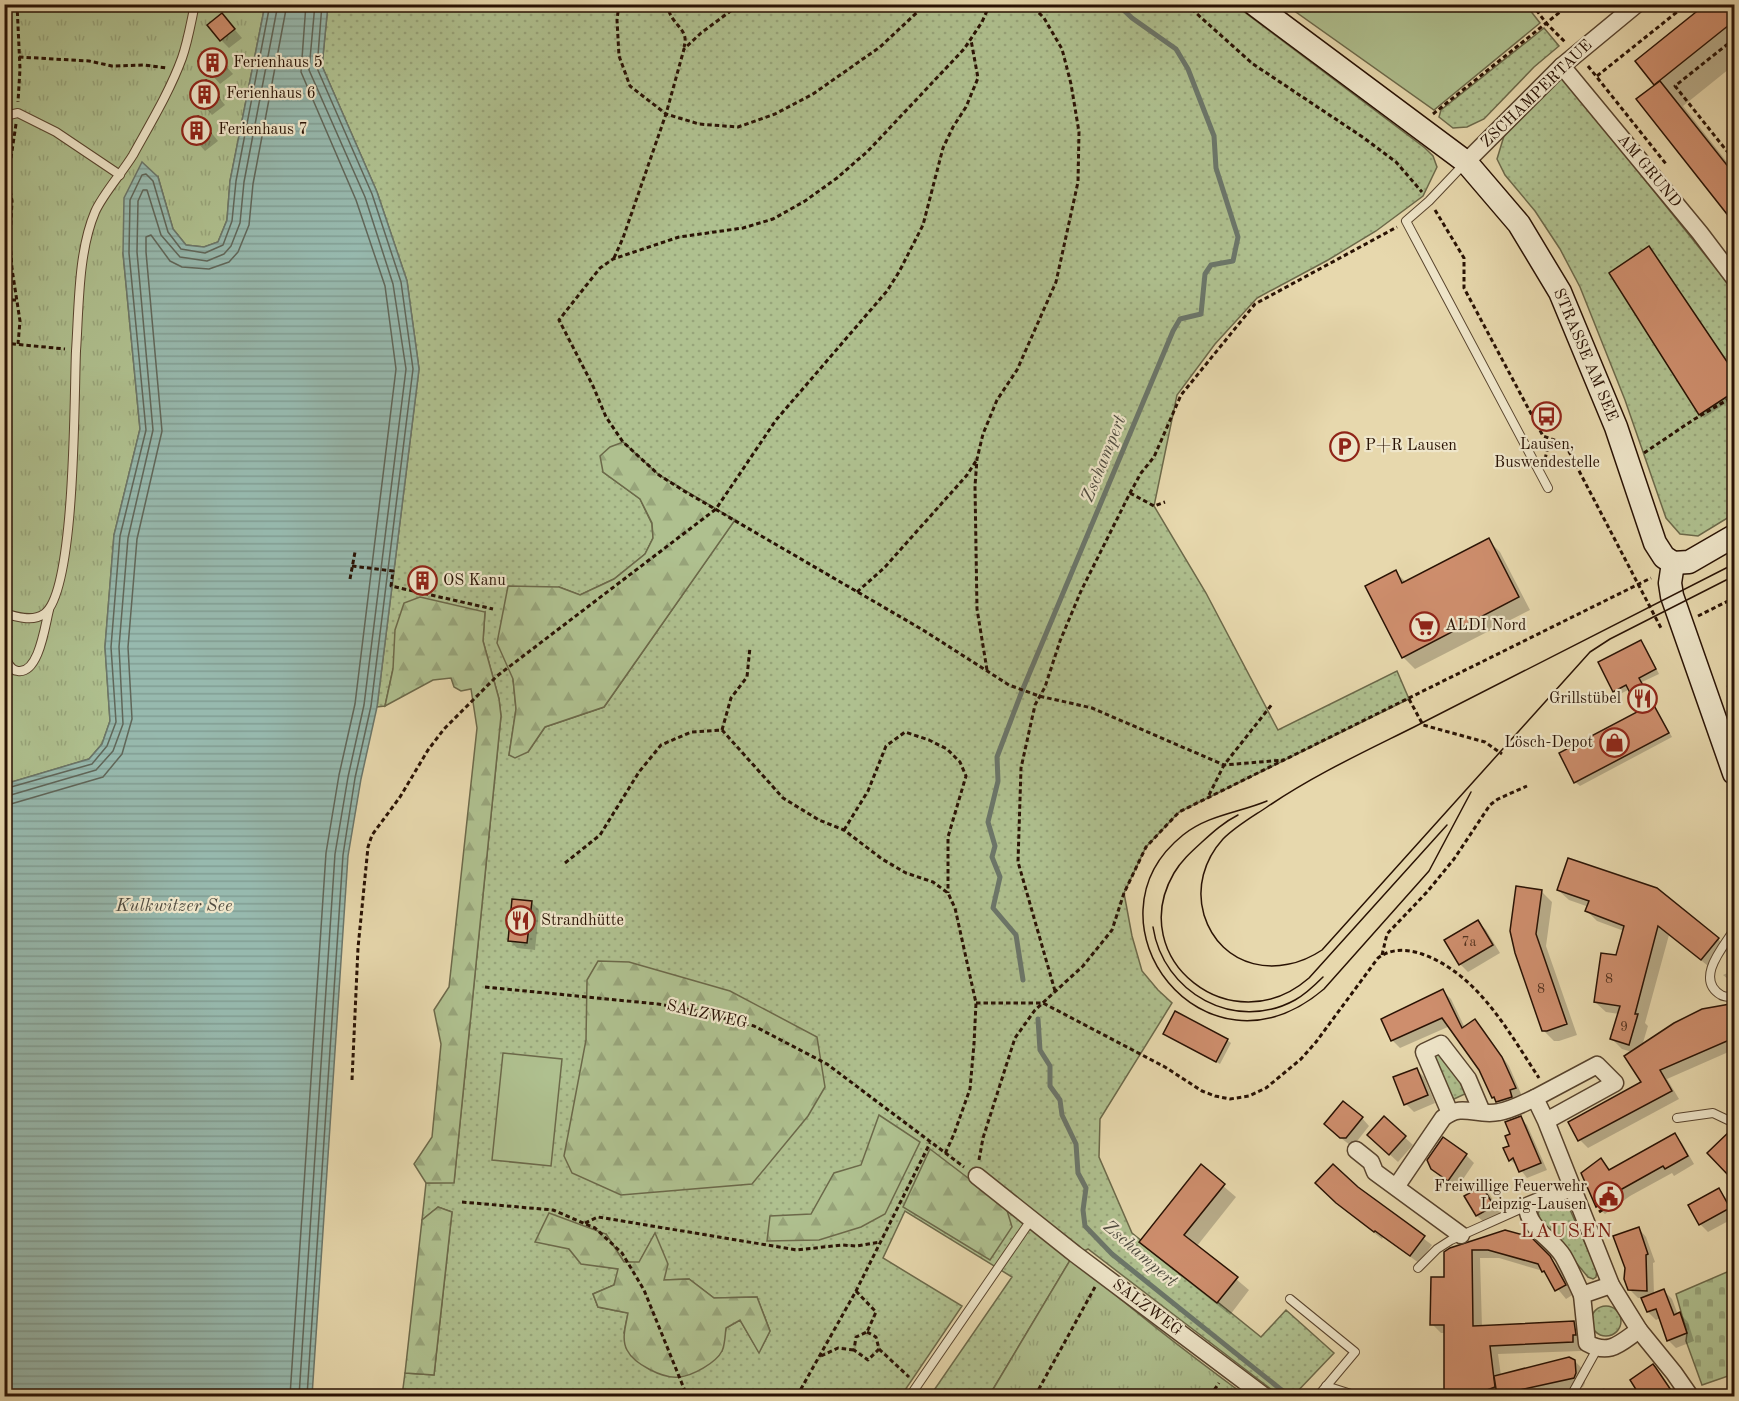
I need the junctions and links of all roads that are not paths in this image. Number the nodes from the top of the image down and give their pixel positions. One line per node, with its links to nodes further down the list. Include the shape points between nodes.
1 (195, 4): 7 (lane, via 177,70)
2 (1254, 4): 6 (main road, STRASSE AM SEE)
3 (1637, 4): 4 (street, ZSCHAMPERTAUE)
4 (1562, 66): 6 (street, ZSCHAMPERTAUE); 8 (street, AM GRUND)
5 (4, 116): 7 (lane, via 18,113 56,132)
6 (1466, 162): 9 (lane, via 1406,221); 11 (main road, STRASSE AM SEE, via 1520,224 1546,265 1616,427 1655,543)
7 (120, 175): 12 (lane, via 96,210 86,242 76,350 69,531 63,567)
8 (1734, 278)
9 (1548, 488)
10 (1734, 536): 11 (main road, via 1689,562)
11 (1673, 563): 15 (main road, via 1672,596)
12 (49, 608): 13 (lane, via 43,615 28,618); 14 (lane, via 38,652 27,670 14,670)
13 (4, 613)
14 (4, 652)
15 (1734, 773)
16 (1734, 930): 17 (lane, via 1710,969 1711,983 1720,995)
17 (1734, 998)
18 (1541, 1095): 19 (street, via 1500,1112); 22 (street); 22 (street, via 1597,1065 1615,1083)
19 (1482, 1112): 20 (street); 20 (street, via 1468,1079 1441,1044 1424,1052)
20 (1450, 1113): 26 (street)
21 (1677, 1118): 23 (lane, via 1713,1113)
22 (1546, 1121): 27 (street)
23 (1734, 1123)
24 (1356, 1150): 26 (street, via 1371,1162 1375,1172)
25 (977, 1176): 29 (street, SALZWEG)
26 (1396, 1187): 30 (street)
27 (1575, 1191): 28 (street); 32 (street)
28 (1527, 1206): 30 (lane); 33 (street, via 1533,1225 1562,1255)
29 (1031, 1220): 39 (lane); 40 (street, SALZWEG)
30 (1461, 1235): 31 (lane, via 1437,1250)
31 (1418, 1269)
32 (1611, 1285): 33 (street); 35 (street)
33 (1582, 1295): 36 (street, via 1587,1343)
34 (1290, 1299): 37 (lane, via 1355,1352)
35 (1639, 1330): 36 (street, via 1610,1349); 43 (street)
36 (1597, 1349): 42 (lane)
37 (1326, 1386): 38 (lane); 41 (lane)
38 (1351, 1394)
39 (910, 1396)
40 (1264, 1396)
41 (1318, 1396)
42 (1571, 1396)
43 (1690, 1396)

